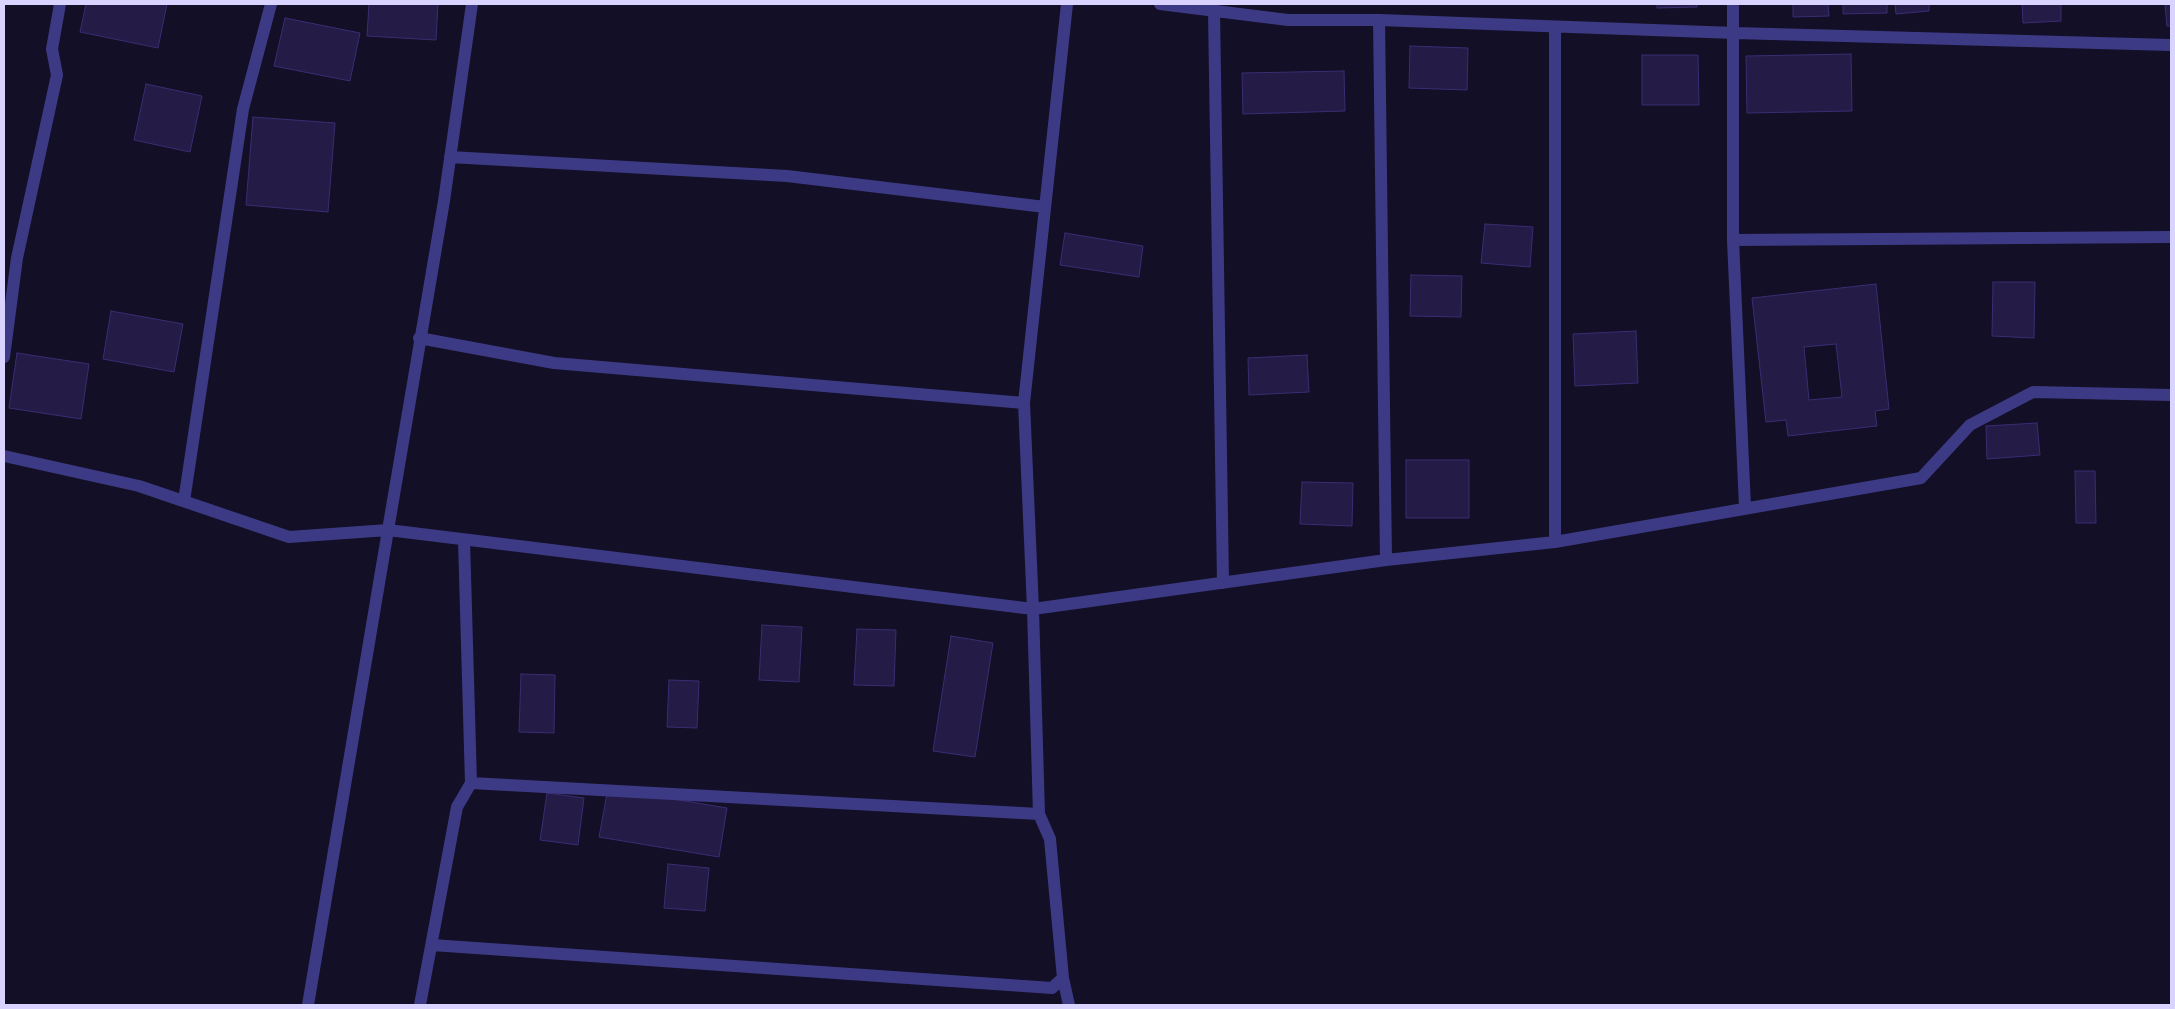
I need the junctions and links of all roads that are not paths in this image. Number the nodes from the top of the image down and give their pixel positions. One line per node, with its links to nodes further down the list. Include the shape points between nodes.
1 (60, 4): 17 (street, via 52,50 57,76 17,258)
2 (271, 4): 21 (street, via 243,109)
3 (472, 4): 12 (street)
4 (1067, 4): 13 (street)
5 (1160, 4): 7 (street)
6 (1734, 4): 10 (street)
7 (1214, 11): 8 (street, via 1288,20); 27 (street)
8 (1379, 20): 9 (street); 26 (street)
9 (1555, 28): 10 (street); 25 (street)
10 (1735, 33): 11 (street); 15 (street)
11 (2171, 45)
12 (450, 157): 13 (street, via 787,176); 16 (street)
13 (1045, 206): 19 (street)
14 (2171, 237): 15 (street)
15 (1733, 240): 22 (street)
16 (419, 338): 19 (street, via 554,363); 23 (street)
17 (4, 357)
18 (2171, 395): 22 (street, via 2033,392 1970,425 1921,478)
19 (1024, 403): 28 (street)
20 (4, 456): 21 (street, via 139,486)
21 (184, 501): 23 (street, via 289,537)
22 (1745, 507): 25 (street)
23 (388, 530): 24 (street); 33 (street)
24 (464, 540): 28 (street); 29 (street)
25 (1555, 542): 26 (street)
26 (1386, 560): 27 (street)
27 (1223, 582): 28 (street)
28 (1033, 609): 30 (street)
29 (471, 783): 30 (street); 31 (street, via 457,807)
30 (1039, 814): 32 (street, via 1050,839)
31 (432, 945): 32 (street, via 1052,988); 34 (street)
32 (1062, 978): 35 (street)
33 (308, 1005)
34 (420, 1005)
35 (1069, 1005)

